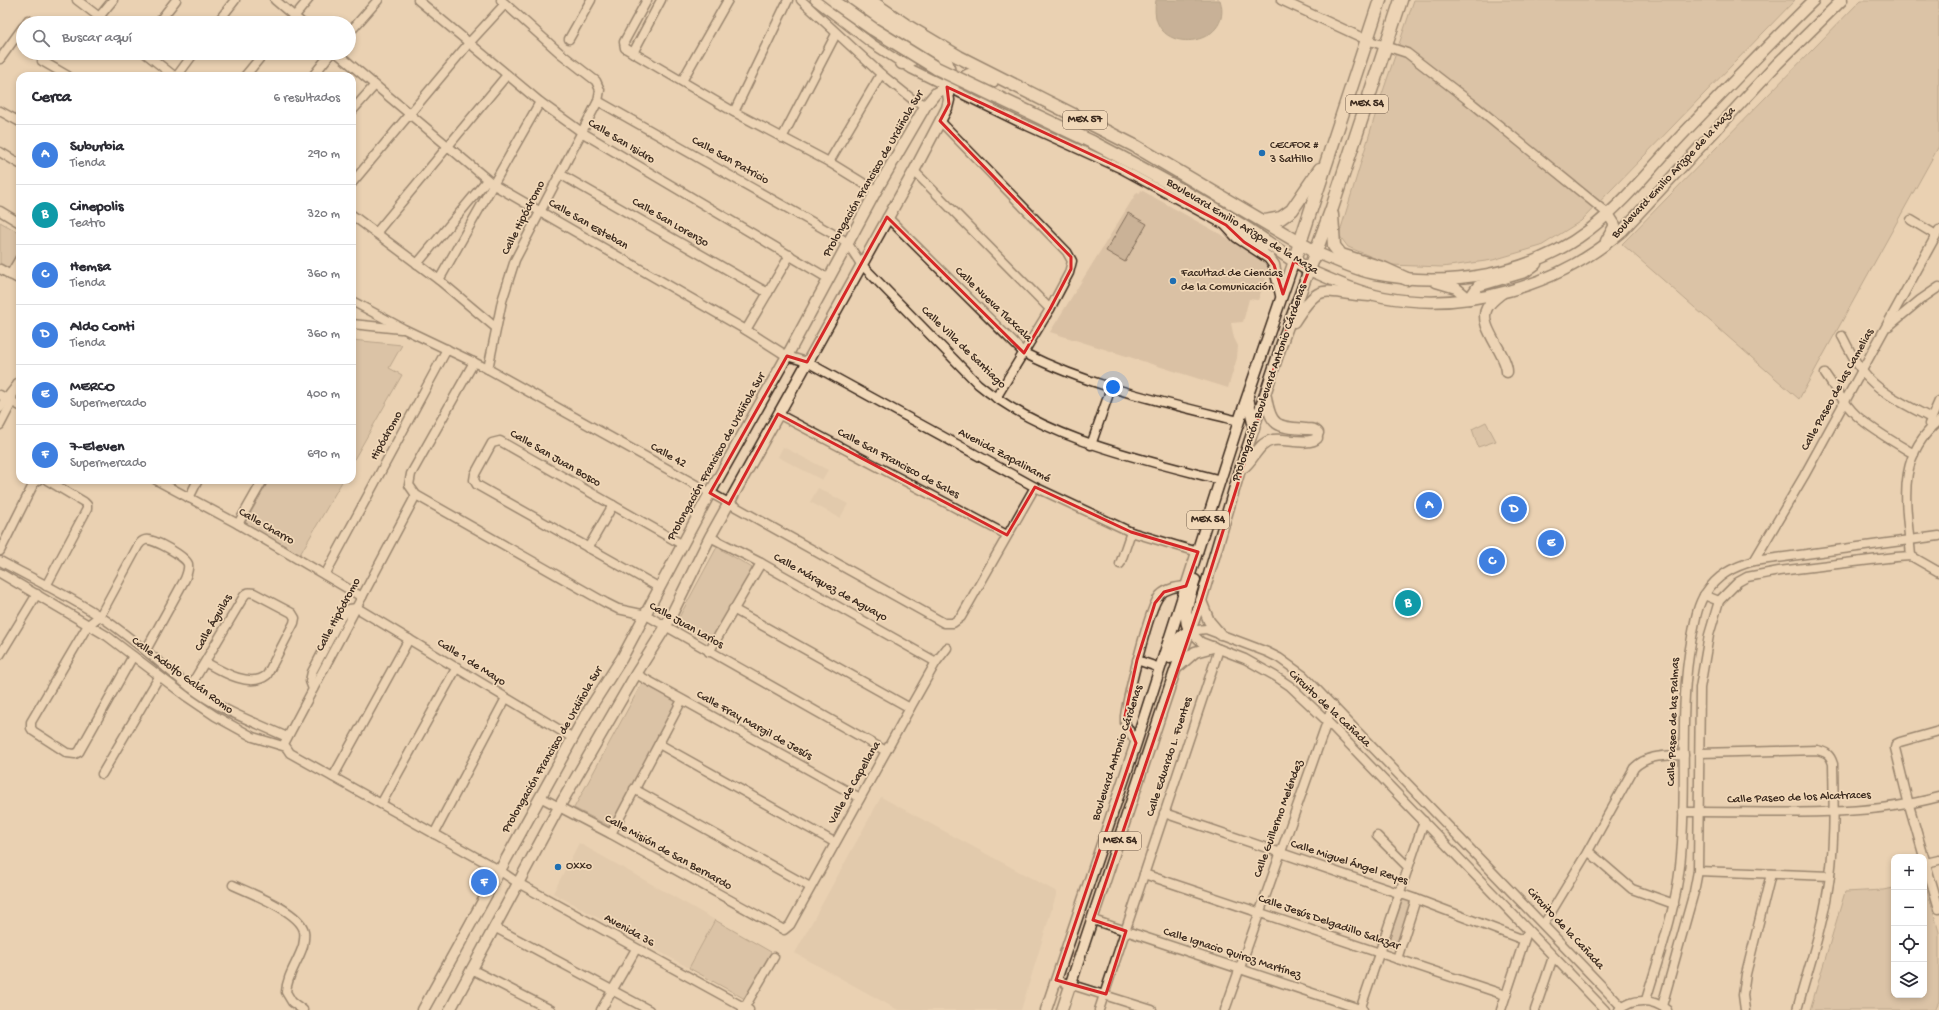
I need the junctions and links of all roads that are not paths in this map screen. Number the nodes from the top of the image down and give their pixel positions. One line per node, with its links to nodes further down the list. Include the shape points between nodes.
1 (77, 0): 25 (street)
2 (113, 0): 26 (street)
3 (176, 0): 27 (street)
4 (235, 0): 28 (street)
5 (275, 0): 29 (street)
6 (308, 0): 29 (street)
7 (378, 0): 30 (street)
8 (418, 0): 36 (street, Calle San Isidro)
9 (591, 0): 34 (street)
10 (647, 0): 38 (street, via 624,42 625,48)
11 (661, 0): 38 (street)
12 (728, 0): 54 (street)
13 (788, 0): 62 (street)
14 (801, 0): 31 (street)
15 (815, 0): 46 (street, via 865,39)
16 (854, 0): 33 (highway)
17 (869, 0): 73 (highway, Boulevard Emilio Arizpe de la Maza / MEX 57, via 959,57 1128,142)
18 (1281, 0): 35 (street)
19 (1380, 0): 35 (highway, Prolongación Boulevard Antonio Cárdenas / MEX 54)
20 (1401, 0): 37 (highway, Prolongación Boulevard Antonio Cárdenas / MEX 54)
21 (1814, 0): 82 (main road, Boulevard Emilio Arizpe de la Maza)
22 (1842, 0): 93 (main road, Boulevard Emilio Arizpe de la Maza, via 1777,64 1639,214)
23 (834, 1): 94 (highway, Boulevard Emilio Arizpe de la Maza / MEX 57, bridge, via 891,41 936,68 1092,142 1165,180 1242,225)
24 (503, 2): 36 (street); 57 (street, Calle Hipódromo, via 599,85)
25 (98, 16)
26 (100, 16)
27 (163, 16)
28 (222, 16)
29 (294, 16)
30 (356, 25)
31 (836, 34): 52 (street); 67 (street)
32 (16, 37): 39 (street)
33 (910, 38): 46 (highway, via 914,58); 56 (highway, via 942,56 948,63)
34 (569, 39)
35 (1367, 40): 37 (street); 70 (highway, Prolongación Boulevard Antonio Cárdenas / MEX 54)
36 (469, 43): 53 (street, Calle San Isidro); 63 (street)
37 (1386, 46): 79 (highway, Prolongación Boulevard Antonio Cárdenas / MEX 54); 82 (street, via 1407,52)
38 (633, 53): 54 (street)
39 (0, 59)
40 (154, 60): 48 (street)
41 (189, 60): 49 (street)
42 (258, 60): 50 (street)
43 (326, 60): 51 (street)
44 (345, 60): 55 (street, Calle San Esteban)
45 (42, 61): 47 (street)
46 (902, 63): 56 (street)
47 (61, 72)
48 (171, 72)
49 (179, 72)
50 (248, 72)
51 (316, 72)
52 (881, 74): 59 (street, via 912,98); 72 (street)
53 (507, 75): 58 (street, Calle San Isidro); 68 (street)
54 (682, 81): 62 (street)
55 (375, 85): 60 (street); 63 (street, Calle San Esteban)
56 (947, 87): 59 (main road, Prolongación Francisco de Urdiñola Sur, via 936,93); 65 (main road, via 948,104); 73 (highway, via 969,75 988,78 1151,162); 88 (street, via 1120,168)
57 (598, 101): 66 (street, Calle Hipódromo); 92 (street, Calle San Patricio)
58 (540, 102): 66 (street, Calle San Isidro); 77 (street)
59 (926, 105): 78 (main road, Prolongación Francisco de Urdiñola Sur)
60 (356, 106)
61 (0, 111): 64 (street)
62 (734, 112): 67 (street)
63 (410, 115): 68 (street, Calle San Esteban); 76 (street)
64 (16, 120)
65 (940, 122): 74 (main road); 117 (street, via 1067,252 1072,261 1069,273)
66 (583, 133): 75 (street, Calle Hipódromo); 96 (street, Calle San Isidro)
67 (782, 138): 72 (street)
68 (447, 147): 77 (street, Calle San Esteban); 90 (street)
69 (0, 152): 71 (street)
70 (1327, 160): 87 (highway, via 1292,210 1281,218); 91 (highway, Prolongación Boulevard Antonio Cárdenas / MEX 54)
71 (16, 162)
72 (829, 162): 78 (street)
73 (1160, 162): 87 (highway, Boulevard Emilio Arizpe de la Maza / MEX 57)
74 (914, 171): 83 (main road); 117 (street)
75 (560, 174): 81 (street, Calle Hipódromo); 112 (street, Calle San Lorenzo)
76 (356, 178)
77 (490, 182): 81 (street, Calle San Esteban); 99 (street); 109 (street)
78 (876, 191): 92 (main road, Prolongación Francisco de Urdiñola Sur)
79 (1332, 208): 95 (highway, Prolongación Boulevard Antonio Cárdenas / MEX 54); 107 (highway, via 1334,246 1341,255)
80 (0, 211): 86 (street)
81 (540, 211): 119 (street, Calle Hipódromo, via 515,260); 122 (street, Calle San Esteban)
82 (1608, 214): 93 (main road, via 1615,225 1606,241); 97 (main road, Boulevard Emilio Arizpe de la Maza, via 1569,244)
83 (887, 217): 100 (main road); 126 (street, Calle Nueva Tlaxcala)
84 (356, 218): 90 (street)
85 (1911, 220): 89 (street)
86 (16, 221)
87 (1265, 221): 91 (highway, Boulevard Emilio Arizpe de la Maza / MEX 57)
88 (1226, 225): 94 (street); 114 (main road, via 1240,240 1269,258 1274,265)
89 (1938, 232): 121 (street, Calle Paseo de las Camelias)
90 (376, 233): 99 (street)
91 (1300, 242): 95 (highway, Boulevard Emilio Arizpe de la Maza / MEX 57); 98 (highway, Prolongación Boulevard Antonio Cárdenas / MEX 54)
92 (848, 244): 100 (street, Calle Villa de Santiago); 106 (main road, Prolongación Francisco de Urdiñola Sur)
93 (1607, 244): 111 (main road, Boulevard Emilio Arizpe de la Maza, via 1562,270)
94 (1277, 251): 98 (highway, Boulevard Emilio Arizpe de la Maza / MEX 57)
95 (1315, 252): 103 (highway, Prolongación Boulevard Antonio Cárdenas / MEX 54); 107 (main road, Boulevard Emilio Arizpe de la Maza, via 1351,268)
96 (790, 255): 106 (street, Calle San Isidro); 112 (street)
97 (1542, 258): 108 (main road, Boulevard Emilio Arizpe de la Maza, via 1478,275); 115 (main road, via 1525,272 1478,286)
98 (1294, 261): 103 (highway, Boulevard Emilio Arizpe de la Maza / MEX 57); 114 (main road, Prolongación Boulevard Antonio Cárdenas / MEX 54)
99 (417, 264): 109 (street)
100 (861, 264): 129 (main road); 139 (street, Calle Villa de Santiago, via 978,384)
101 (16, 265): 104 (street)
102 (0, 269): 104 (street)
103 (1309, 270): 113 (main road, Boulevard Emilio Arizpe de la Maza, via 1335,282); 124 (main road, Prolongación Boulevard Antonio Cárdenas / MEX 54)
104 (10, 275): 105 (street)
105 (16, 278)
106 (829, 279): 127 (main road, Prolongación Francisco de Urdiñola Sur)
107 (1407, 279): 108 (main road, Boulevard Emilio Arizpe de la Maza)
108 (1419, 279): 115 (main road, via 1450,286)
109 (439, 280): 119 (street)
110 (1939, 287): 121 (street)
111 (1503, 292): 115 (main road, Boulevard Emilio Arizpe de la Maza); 132 (main road, via 1487,307 1484,318 1504,359)
112 (768, 293): 122 (street)
113 (1382, 296): 115 (main road, Boulevard Emilio Arizpe de la Maza, via 1433,301); 124 (main road, via 1319,292 1304,306)
114 (1282, 297): 136 (main road, Prolongación Boulevard Antonio Cárdenas / MEX 54)
115 (1469, 298)
116 (356, 303): 120 (street, Calle 42)
117 (1050, 309): 126 (street)
118 (356, 324): 120 (street)
119 (495, 327): 130 (street, Calle Hipódromo)
120 (404, 329): 125 (street, Calle 42)
121 (1886, 329): 131 (street, Calle Paseo de las Camelias)
122 (746, 330): 127 (street, Calle San Esteban)
123 (1842, 336): 131 (street)
124 (1284, 337): 137 (main road, Prolongación Boulevard Antonio Cárdenas / MEX 54)
125 (448, 349): 128 (street, Calle 42); 184 (street, Hipódromo)
126 (1024, 353): 135 (street, Calle Nueva Tlaxcala, via 1050,366); 139 (street)
127 (787, 356): 129 (street, Calle San Esteban); 163 (main road, Prolongación Francisco de Urdiñola Sur)
128 (474, 362): 130 (street, Calle 42); 162 (street, Calle Hipódromo, via 411,474 409,485)
129 (807, 362): 144 (main road); 161 (street, Avenida Zapalinamé)
130 (488, 369): 163 (street, Calle 42)
131 (1862, 370): 141 (street, Calle Paseo de las Camelias); 145 (street, via 1888,394)
132 (1507, 372)
133 (1825, 374): 141 (street)
134 (16, 387): 138 (street)
135 (1111, 388): 146 (street, Calle Nueva Tlaxcala); 151 (street)
136 (1248, 395): 146 (main road, Prolongación Boulevard Antonio Cárdenas / MEX 54); 149 (main road)
137 (1266, 396): 149 (main road, Prolongación Boulevard Antonio Cárdenas / MEX 54); 154 (main road, via 1270,416 1275,423 1285,427 1314,430 1317,436 1311,442 1268,442 1259,448)
138 (6, 398): 142 (street); 143 (street); 148 (street)
139 (996, 398): 151 (street, Calle Villa de Santiago)
140 (1939, 401): 145 (street)
141 (1844, 402): 153 (street, via 1868,425); 179 (street, Calle Paseo de las Camelias)
142 (16, 404)
143 (0, 408)
144 (778, 414): 165 (main road); 169 (street, Calle San Francisco de Sales)
145 (1931, 418): 150 (street)
146 (1239, 421): 152 (main road, Prolongación Boulevard Antonio Cárdenas / MEX 54)
147 (1939, 421): 150 (street)
148 (0, 425)
149 (1254, 429): 152 (main road); 154 (main road, Prolongación Boulevard Antonio Cárdenas / MEX 54)
150 (1928, 430): 153 (street)
151 (1091, 445): 155 (street, Calle Villa de Santiago)
152 (1231, 448): 155 (main road, Prolongación Boulevard Antonio Cárdenas / MEX 54)
153 (1914, 454): 172 (street, via 1909,466 1906,488)
154 (1240, 470): 191 (main road, Prolongación Boulevard Antonio Cárdenas / MEX 54)
155 (1221, 480): 177 (main road, Prolongación Boulevard Antonio Cárdenas / MEX 54)
156 (34, 484): 175 (street)
157 (54, 484): 185 (street, via 84,502 87,509)
158 (163, 484): 164 (street, Calle Charro)
159 (196, 484): 164 (street)
160 (261, 484): 167 (street)
161 (1035, 487): 168 (street, Avenida Zapalinamé); 169 (street)
162 (413, 493): 190 (street, Calle Hipódromo); 195 (street, Calle Juan Larios, via 606,604)
163 (710, 493): 165 (street, Calle 42); 173 (main road, Prolongación Francisco de Urdiñola Sur)
164 (189, 498): 167 (street, Calle Charro)
165 (728, 504): 169 (street, Calle 42, via 949,624 960,617); 171 (main road)
166 (613, 505): 173 (street, Calle San Juan Bosco); 174 (street); 174 (street, Calle San Juan Bosco, via 503,442 492,442 475,474 474,480 477,485)
167 (238, 524): 184 (street, Calle Charro)
168 (1131, 532): 177 (street, Avenida Zapalinamé); 181 (street)
169 (1007, 535)
170 (1939, 536): 172 (street, Calle Paseo de las Palmas)
171 (710, 537): 180 (street, Calle Márquez de Aguayo); 198 (main road)
172 (1910, 540): 176 (street); 179 (street, Calle Paseo de las Palmas)
173 (683, 545): 186 (main road, Prolongación Francisco de Urdiñola Sur)
174 (588, 548): 186 (street, Calle San Juan Bosco)
175 (0, 552)
176 (1911, 556): 182 (street); 192 (street, Calle Paseo de las Palmas, via 1763,574 1738,582)
177 (1196, 557): 187 (main road, Prolongación Boulevard Antonio Cárdenas / MEX 54); 199 (main road, via 1197,572 1186,619)
178 (0, 560): 185 (street, Calle Adolfo Galán Romo)
179 (1754, 561): 189 (street, Calle Paseo de las Palmas, via 1720,576)
180 (760, 563): 194 (street); 210 (street, Calle Márquez de Aguayo)
181 (1120, 564)
182 (1939, 572)
183 (0, 573): 188 (street, Calle Adolfo Galán Romo)
184 (325, 575): 190 (street, Calle Charro)
185 (46, 586): 196 (street, Calle Adolfo Galán Romo)
186 (660, 588): 195 (main road, Prolongación Francisco de Urdiñola Sur)
187 (1184, 591): 208 (street, via 1172,588 1159,596); 213 (main road, Boulevard Antonio Cárdenas / MEX 54)
188 (37, 594): 197 (street, Calle Adolfo Galán Romo); 206 (street)
189 (1704, 595): 192 (street); 230 (street, Calle Paseo de las Palmas, via 1696,614 1688,659)
190 (362, 597): 193 (street, Calle Hipódromo)
191 (1201, 601): 199 (main road, Prolongación Boulevard Antonio Cárdenas / MEX 54); 200 (main road, via 1209,621)
192 (1719, 601): 229 (street, Calle Paseo de las Palmas, via 1708,634 1700,688)
193 (357, 608): 201 (street, Calle 1 de Mayo); 223 (street, Calle Hipódromo)
194 (733, 609): 205 (street); 220 (street)
195 (646, 615): 198 (street, Calle Juan Larios); 224 (main road, Prolongación Francisco de Urdiñola Sur)
196 (100, 616): 197 (street); 204 (street, Calle Adolfo Galán Romo); 204 (street, via 140,542 155,542 184,558 188,567 185,579)
197 (88, 624): 207 (street, Calle Adolfo Galán Romo); 207 (street, via 31,722 33,731 67,752 79,752)
198 (666, 628): 205 (street, Calle Juan Larios); 214 (main road)
199 (1190, 631): 200 (street, Circuito de la Cañada, via 1206,629); 203 (street, Circuito de la Cañada, via 1201,642); 212 (main road, MEX 54); 213 (main road, via 1176,641 1163,674)
200 (1220, 634): 219 (street, Circuito de la Cañada, via 1279,658 1304,676)
201 (409, 639): 211 (street, Calle 1 de Mayo); 232 (street)
202 (947, 648): 210 (street, Valle de Capellana)
203 (1216, 648): 212 (main road, via 1199,650); 221 (street, Circuito de la Cañada, via 1244,659 1275,676 1290,686); 243 (street, Calle Eduardo L. Fuentes)
204 (146, 650): 216 (street, Calle Adolfo Galán Romo)
205 (709, 652): 228 (street, Calle Juan Larios)
206 (0, 655)
207 (133, 656): 215 (street, Calle Adolfo Galán Romo)
208 (1137, 660): 213 (street); 225 (street, via 1125,716 1125,723)
209 (205, 662): 209 (street, Calle Águilas, via 230,676 255,680 264,678 295,618 292,613 254,593 246,593); 216 (street, Calle Águilas)
210 (936, 662): 220 (street, Valle de Capellana)
211 (458, 667): 217 (street, Calle 1 de Mayo); 237 (street)
212 (1175, 671): 269 (main road, MEX 54)
213 (1158, 672): 225 (main road, Boulevard Antonio Cárdenas / MEX 54)
214 (636, 674): 218 (street, Calle Fray Margil de Jesús); 239 (main road)
215 (160, 676): 227 (street, Calle Adolfo Galán Romo, via 200,706 234,727 253,737); 231 (street)
216 (190, 687): 223 (street, Calle Adolfo Galán Romo, via 232,712)
217 (506, 698): 224 (street, Calle 1 de Mayo); 245 (street)
218 (682, 700): 226 (street); 236 (street, Calle Fray Margil de Jesús)
219 (1333, 705): 221 (street, Calle Guillermo Meléndez); 270 (street, Circuito de la Cañada)
220 (910, 708): 228 (street, Valle de Capellana)
221 (1327, 721): 244 (street, Circuito de la Cañada); 250 (street, Calle Guillermo Meléndez)
222 (1939, 731): 238 (street, via 1896,744)
223 (287, 737): 227 (street, Calle Hipódromo)
224 (573, 738): 234 (main road, Prolongación Francisco de Urdiñola Sur)
225 (1136, 743): 283 (main road, Boulevard Antonio Cárdenas / MEX 54)
226 (659, 744): 233 (street); 248 (street)
227 (286, 747): 232 (street, Calle Adolfo Galán Romo, via 290,753)
228 (886, 751): 236 (street, Valle de Capellana)
229 (1700, 753): 241 (street, Calle Paseo de las Palmas); 242 (street, via 1816,750 1826,752 1833,764)
230 (1684, 755): 240 (street, Calle Paseo de las Palmas); 249 (street, via 1656,756 1641,760 1634,768)
231 (102, 774)
232 (333, 777): 237 (street, Calle Adolfo Galán Romo)
233 (634, 789): 246 (street); 263 (street)
234 (540, 797): 239 (street, Calle Misión de San Bernardo); 256 (main road, Prolongación Francisco de Urdiñola Sur)
235 (1939, 797): 238 (street, Calle Paseo de los Alcatraces)
236 (860, 798): 248 (street, Valle de Capellana)
237 (381, 804): 245 (street, Calle Adolfo Galán Romo)
238 (1909, 805): 242 (street, Calle Paseo de los Alcatraces); 251 (street)
239 (560, 807): 246 (street, Calle Misión de San Bernardo); 261 (main road)
240 (1683, 812): 241 (street, Calle Paseo de los Alcatraces); 266 (street, Calle Paseo de las Palmas, via 1680,864)
241 (1699, 812): 242 (street, Calle Paseo de los Alcatraces); 257 (street, Calle Paseo de las Palmas)
242 (1834, 812): 260 (street)
243 (1164, 813): 250 (street, Calle Miguel Ángel Reyes); 258 (street, Calle Eduardo L. Fuentes)
244 (1424, 821): 254 (street); 273 (street, Circuito de la Cañada)
245 (434, 834): 256 (street, Calle Adolfo Galán Romo)
246 (611, 834): 272 (street, Calle Misión de San Bernardo)
247 (1377, 836): 254 (street)
248 (834, 842): 263 (street, Valle de Capellana)
249 (1588, 852): 266 (street, via 1632,889); 270 (street)
250 (1280, 853): 264 (street, Calle Miguel Ángel Reyes); 268 (street, Calle Guillermo Meléndez)
251 (1923, 854)
252 (1939, 860): 253 (street)
253 (1927, 864)
254 (1408, 867): 264 (street)
255 (1927, 867): 267 (street)
256 (499, 870): 261 (street, Avenida 36); 293 (main road, Prolongación Francisco de Urdiñola Sur)
257 (1698, 870): 259 (street); 290 (street, Calle Paseo de las Palmas)
258 (1144, 874): 268 (street, Calle Jesús Delgadillo Salazar); 274 (street, Calle Eduardo L. Fuentes)
259 (1771, 874): 260 (street); 307 (street, via 1746,974 1743,995)
260 (1830, 876): 308 (street, via 1823,918)
261 (518, 883): 271 (main road); 276 (street, Avenida 36)
262 (233, 885): 292 (street, via 278,907 302,925 305,938 286,992 292,1002)
263 (810, 887): 272 (street, Valle de Capellana, via 788,928)
264 (1400, 893): 265 (street, Calle Miguel Ángel Reyes); 277 (street)
265 (1416, 899): 275 (street, Calle Miguel Ángel Reyes); 280 (street)
266 (1674, 904): 288 (street, Calle Paseo de las Palmas)
267 (1939, 909)
268 (1259, 912): 277 (street, Calle Jesús Delgadillo Salazar); 282 (street, Calle Guillermo Meléndez)
269 (1093, 920): 274 (street, Calle Ignacio Quiroz Martínez); 284 (main road, MEX 54)
270 (1544, 924): 289 (street, Circuito de la Cañada)
271 (494, 927): 281 (main road); 285 (street)
272 (784, 930)
273 (1527, 930): 275 (street); 279 (street, Circuito de la Cañada)
274 (1126, 931): 282 (street, Calle Ignacio Quiroz Martínez); 286 (street, Calle Eduardo L. Fuentes)
275 (1524, 940): 287 (street)
276 (636, 949): 285 (street); 291 (street, Avenida 36)
277 (1379, 953): 280 (street, Calle Jesús Delgadillo Salazar); 303 (street)
278 (774, 957): 291 (street)
279 (1553, 957): 305 (street); 306 (street, Circuito de la Cañada)
280 (1397, 959): 287 (street, Calle Jesús Delgadillo Salazar)
281 (471, 969): 294 (main road); 295 (street)
282 (1239, 970): 302 (street, Calle Guillermo Meléndez); 303 (street, Calle Ignacio Quiroz Martínez)
283 (1056, 980): 284 (street); 298 (main road, Boulevard Antonio Cárdenas / MEX 54)
284 (1071, 984): 286 (street); 299 (main road, MEX 54)
285 (612, 990): 296 (street); 297 (street)
286 (1106, 994): 300 (street, Calle Eduardo L. Fuentes); 301 (street)
287 (1505, 996): 304 (street)
288 (1646, 1000): 289 (street); 290 (street)
289 (1620, 1008)
290 (1664, 1008)
291 (745, 1009)
292 (303, 1010)
293 (423, 1010)
294 (450, 1010)
295 (551, 1010)
296 (602, 1010)
297 (649, 1010)
298 (1046, 1010)
299 (1062, 1010)
300 (1099, 1010)
301 (1152, 1010)
302 (1226, 1010)
303 (1361, 1010)
304 (1501, 1010)
305 (1535, 1010)
306 (1605, 1010)
307 (1745, 1010)
308 (1797, 1010)

